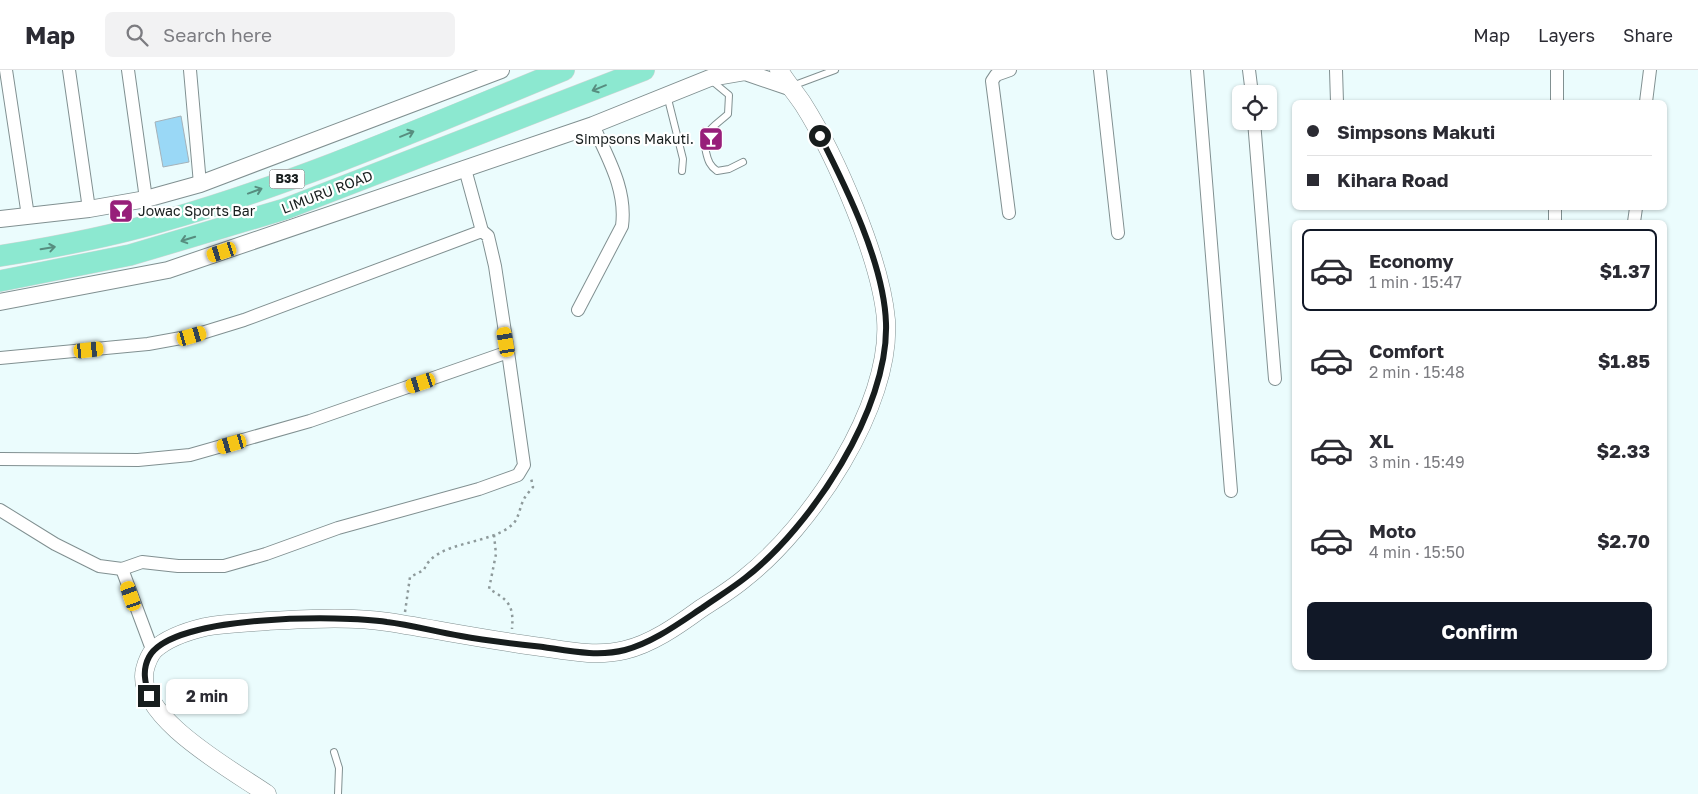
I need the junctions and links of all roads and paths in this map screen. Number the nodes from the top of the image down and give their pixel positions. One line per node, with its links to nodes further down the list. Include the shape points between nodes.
1 (6, 70): 33 (street)
2 (69, 70): 31 (street)
3 (128, 70): 30 (street)
4 (190, 70): 29 (street)
5 (564, 70): 37 (highway, LIMURU ROAD / B33, one-way to 5, via 59,246 162,221 238,197 360,153)
6 (644, 70): 38 (highway, LIMURU ROAD / B33, one-way to 38, via 275,212 130,255)
7 (779, 70): 19 (main road)
8 (835, 70): 19 (lane)
9 (1010, 70): 32 (street, via 996,75 992,81)
10 (1100, 70): 36 (street)
11 (1197, 70): 46 (street)
12 (1249, 70): 18 (street)
13 (1336, 70): 21 (street)
14 (1557, 70): 22 (street)
15 (1650, 70): 23 (street)
16 (494, 71): 29 (street)
17 (704, 74): 19 (street, via 745,72); 20 (street); 26 (lane, via 729,95 730,104 728,114 708,131 704,140 709,163 717,171)
18 (1251, 85)
19 (789, 87): 51 (main road, via 805,107 835,166 868,244 883,297 886,349 868,411 839,468 810,511 746,578 691,616 642,644 615,652 590,653)
20 (674, 91): 24 (street); 28 (lane)
21 (1337, 100)
22 (1557, 100)
23 (1646, 100)
24 (593, 125): 27 (street); 40 (street, via 617,177 623,216 622,226)
25 (1255, 130): 43 (street)
26 (743, 162)
27 (465, 169): 35 (street); 39 (street, via 168,270)
28 (682, 171)
29 (200, 184): 30 (street)
30 (146, 199): 31 (street)
31 (89, 209): 33 (street)
32 (1009, 214)
33 (28, 216): 34 (street)
34 (0, 219)
35 (482, 231): 41 (street, via 488,236 495,266); 42 (street, via 244,320 192,336 148,344)
36 (1118, 233)
37 (0, 256)
38 (0, 281)
39 (0, 302)
40 (578, 310)
41 (508, 352): 44 (street, via 310,421 190,455 138,460); 45 (street)
42 (0, 358)
43 (1275, 380)
44 (0, 459)
45 (525, 459): 48 (path, via 533,487 514,523); 49 (street, via 518,474 479,489 338,528 242,562 212,567 142,562)
46 (1231, 491)
47 (0, 510): 49 (street, via 89,562)
48 (494, 535): 50 (path, via 427,560 424,570 410,577); 51 (path, via 496,554 489,589 510,604)
49 (122, 569): 52 (street)
50 (403, 625): 51 (main road); 52 (main road, via 354,619 228,624 186,633)
51 (512, 643)
52 (153, 652): 54 (main road, via 148,657 143,676 149,696 163,716 178,733)
53 (334, 752): 55 (lane, via 339,768)
54 (267, 794)
55 (338, 794)

